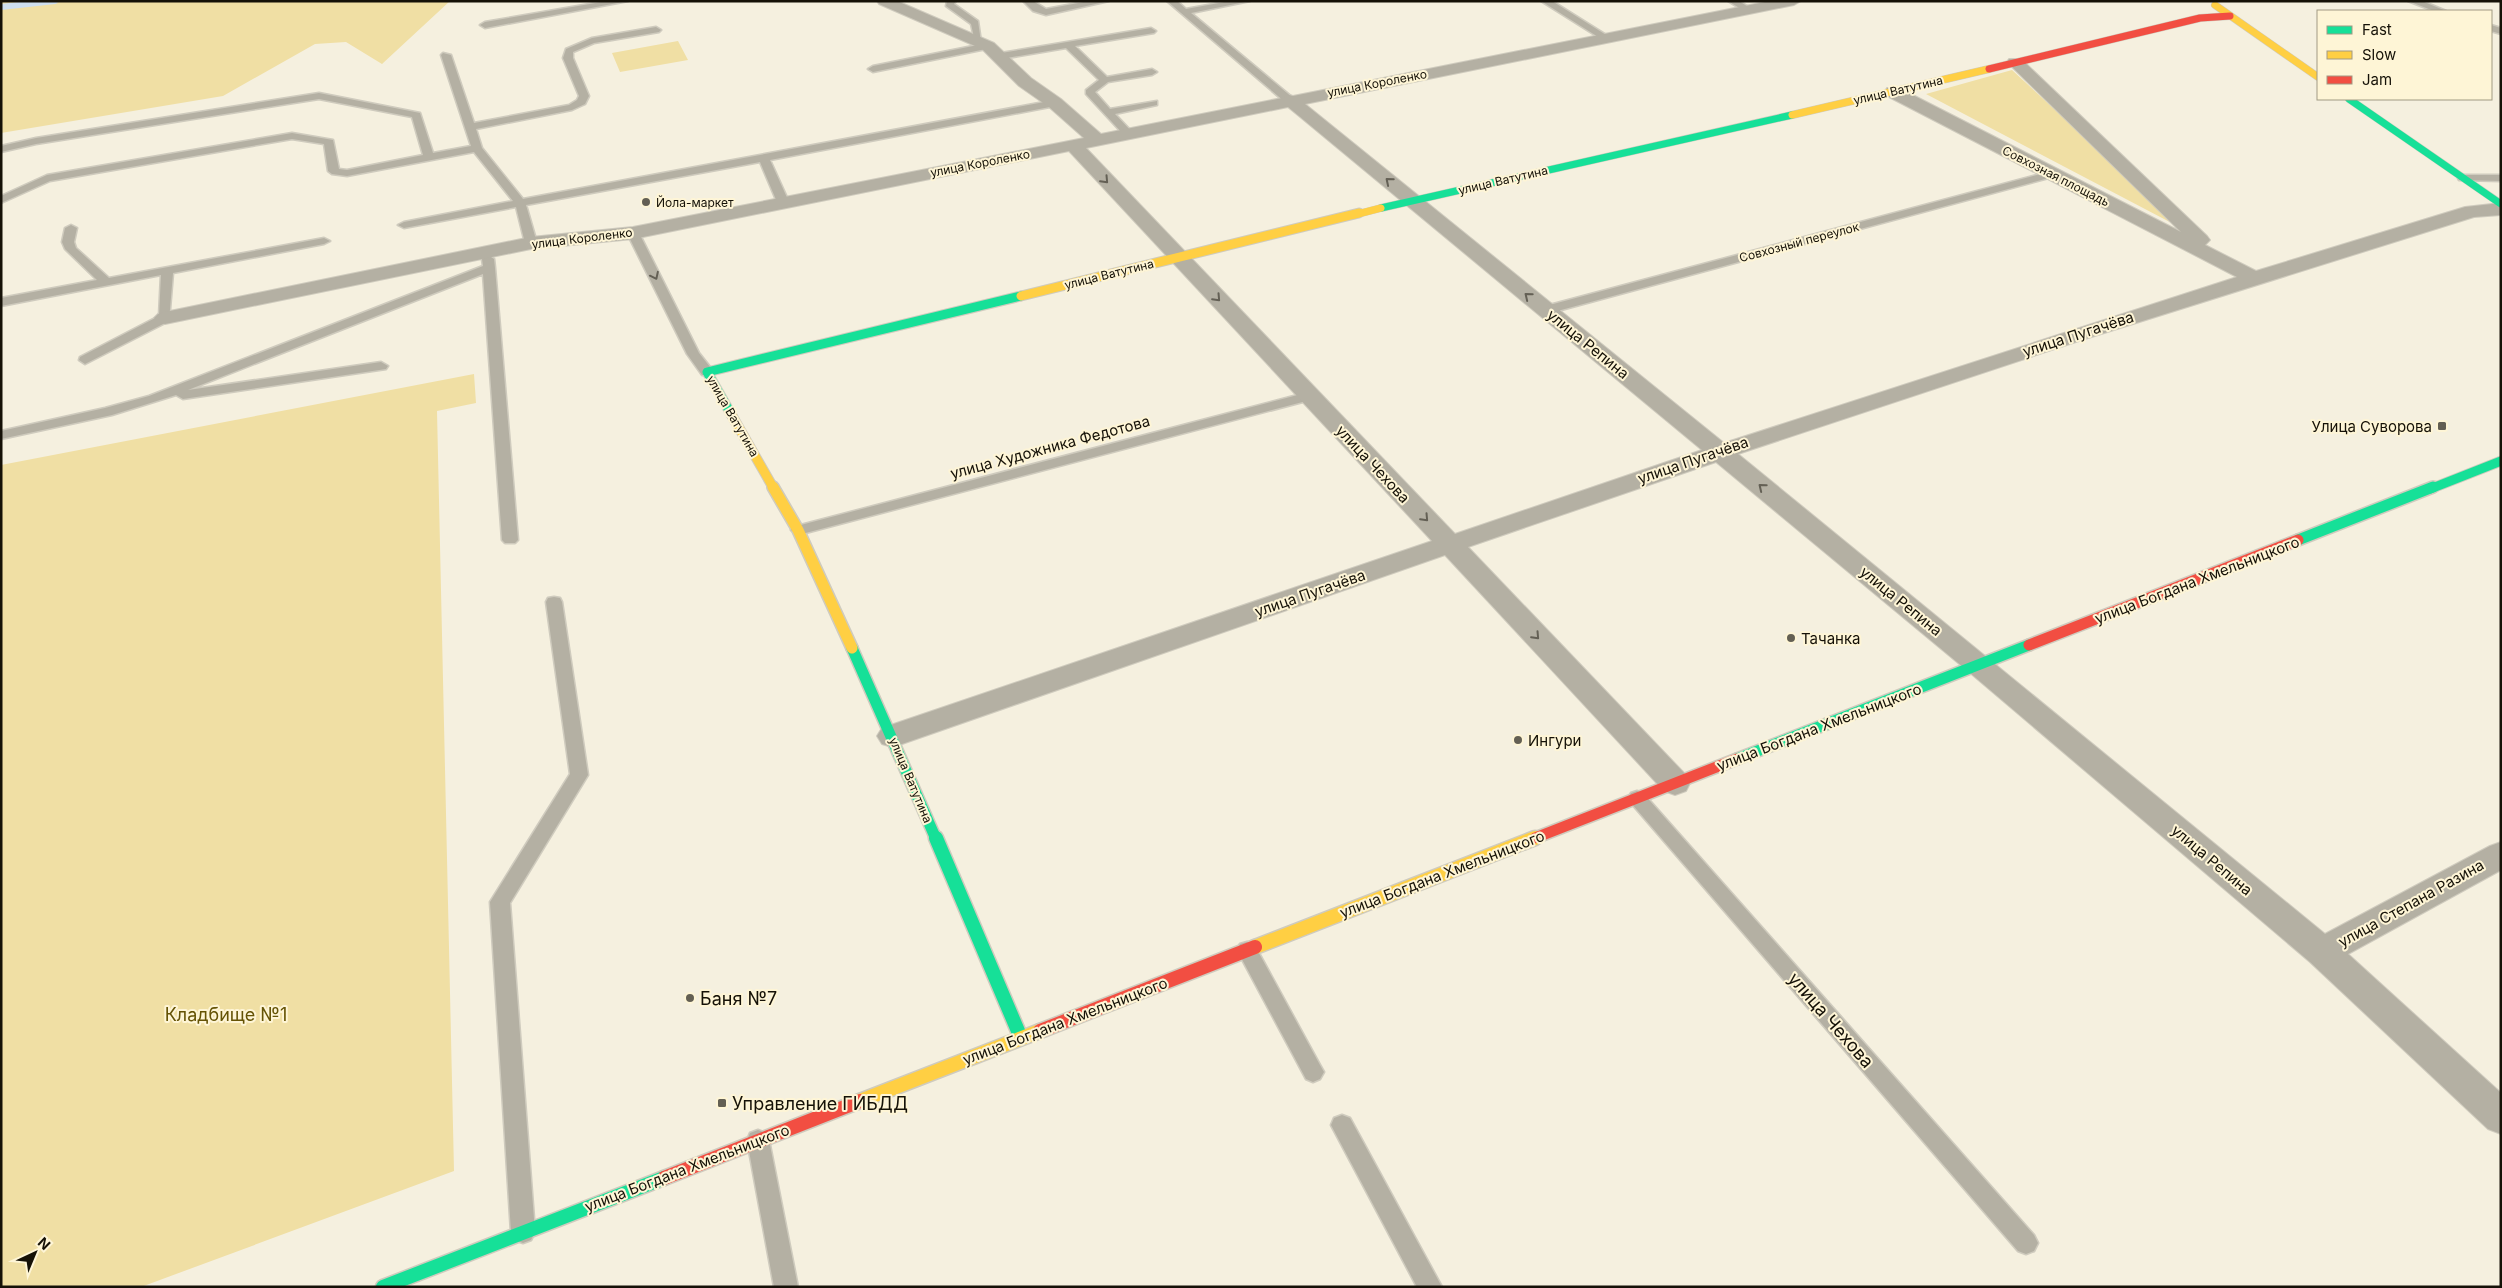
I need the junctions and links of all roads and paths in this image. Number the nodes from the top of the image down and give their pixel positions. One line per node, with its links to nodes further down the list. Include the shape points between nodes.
1 (624, 1): 17 (lane)
2 (884, 1): 21 (street)
3 (952, 1): 21 (lane, via 949,4 975,23)
4 (1027, 1): 5 (lane, via 1046,12)
5 (1105, 1)
6 (1171, 1): 15 (lane)
7 (1246, 1): 15 (lane)
8 (1545, 1): 20 (lane)
9 (1732, 1): 13 (lane)
10 (1794, 1): 13 (street, улица Короленко)
11 (2210, 1): 16 (street)
12 (2412, 1): 14 (lane)
13 (1749, 10): 20 (street, улица Короленко)
14 (2439, 10)
15 (1184, 12): 31 (lane)
16 (2230, 16): 25 (street, улица Ватутина, via 2200,18); 28 (street)
17 (484, 25)
18 (656, 30): 36 (lane, via 592,41 569,51 568,58 584,96 572,107)
19 (1151, 31): 22 (lane)
20 (1606, 38): 31 (street, улица Короленко)
21 (983, 43): 24 (street); 26 (lane)
22 (1069, 46): 24 (lane); 29 (lane)
23 (446, 55): 36 (lane)
24 (1001, 56): 33 (street, via 1025,82)
25 (2015, 62): 30 (street, улица Ватутина); 59 (street, Совхозная площадь)
26 (874, 69)
27 (1152, 72): 29 (lane)
28 (2317, 76)
29 (1105, 80): 35 (lane, via 1089,92)
30 (1893, 92): 44 (street, Совхозная площадь); 48 (street, улица Ватутина)
31 (1288, 100): 37 (street, улица Короленко); 48 (street, улица Репина, one-way to 31)
32 (2350, 100): 45 (street)
33 (1055, 103): 38 (street); 42 (lane)
34 (1153, 103): 35 (lane)
35 (1108, 112): 37 (lane)
36 (470, 127): 40 (lane)
37 (1128, 133): 38 (street, улица Короленко)
38 (1096, 139): 39 (street, улица Короленко)
39 (1072, 144): 49 (street, улица Короленко); 58 (street, улица Чехова, one-way to 58)
40 (477, 148): 43 (lane); 50 (lane)
41 (1, 150): 43 (lane, via 36,141 132,131 319,96 416,115)
42 (763, 157): 49 (lane); 50 (lane)
43 (428, 158): 47 (lane, via 347,173 336,172 332,169 329,142 292,136 127,159 47,178)
44 (2052, 174): 59 (street, Совхозная площадь); 65 (lane, Совхозный переулок)
45 (2463, 178): 46 (lane); 51 (street)
46 (2501, 178)
47 (1, 200)
48 (1412, 201): 58 (street, улица Ватутина); 65 (street, улица Репина, one-way to 48)
49 (783, 202): 55 (street, улица Короленко)
50 (520, 203): 53 (lane); 57 (lane)
51 (2501, 204)
52 (2501, 209): 62 (street, улица Пугачёва, via 2472,212)
53 (404, 225)
54 (71, 228): 63 (lane, via 68,242 71,249)
55 (633, 232): 57 (street, улица Короленко); 69 (lane, one-way to 69, via 693,354)
56 (324, 241): 61 (lane)
57 (531, 243): 60 (street, улица Короленко)
58 (1178, 257): 69 (street, улица Ватутина); 70 (street, улица Чехова, one-way to 70)
59 (2219, 258): 62 (street, Совхозная площадь)
60 (488, 260): 66 (street, улица Короленко); 71 (lane); 76 (lane)
61 (166, 271): 63 (lane); 66 (lane)
62 (2253, 277): 73 (street, улица Пугачёва)
63 (106, 282): 64 (lane)
64 (1, 302)
65 (1546, 310): 73 (street, улица Репина)
66 (165, 318): 67 (lane)
67 (85, 360)
68 (381, 366): 71 (lane)
69 (708, 372): 75 (street, улица Ватутина)
70 (1309, 396): 75 (lane, улица Художника Федотова); 77 (street, улица Чехова, one-way to 77)
71 (154, 399): 72 (lane)
72 (1, 435)
73 (1718, 451): 77 (street, улица Пугачёва); 79 (street, улица Репина, one-way to 73)
74 (2501, 461): 79 (street, улица Богдана Хмельницкого)
75 (798, 530): 80 (street, улица Ватутина)
76 (510, 540)
77 (1450, 545): 80 (street, улица Пугачёва); 81 (street, улица Чехова, one-way to 81)
78 (554, 602): 91 (lane, via 578,776 500,902)
79 (1979, 665): 81 (street, улица Богдана Хмельницкого); 85 (street, улица Репина)
80 (892, 736): 86 (street, улица Ватутина)
81 (1675, 783): 82 (street, улица Богдана Хмельницкого)
82 (1637, 798): 84 (street, улица Богдана Хмельницкого); 92 (lane, улица Чехова)
83 (2501, 854): 85 (street, улица Степана Разина)
84 (1247, 950): 86 (street, улица Богдана Хмельницкого); 87 (lane)
85 (2322, 952): 88 (street, улица Репина)
86 (1021, 1038): 90 (street, улица Богдана Хмельницкого)
87 (1313, 1072)
88 (2501, 1117)
89 (1342, 1125): 95 (lane)
90 (758, 1140): 91 (street, улица Богдана Хмельницкого); 94 (lane)
91 (523, 1232): 93 (street, улица Богдана Хмельницкого)
92 (2026, 1243)
93 (402, 1283)
94 (786, 1287)
95 (1430, 1287)

